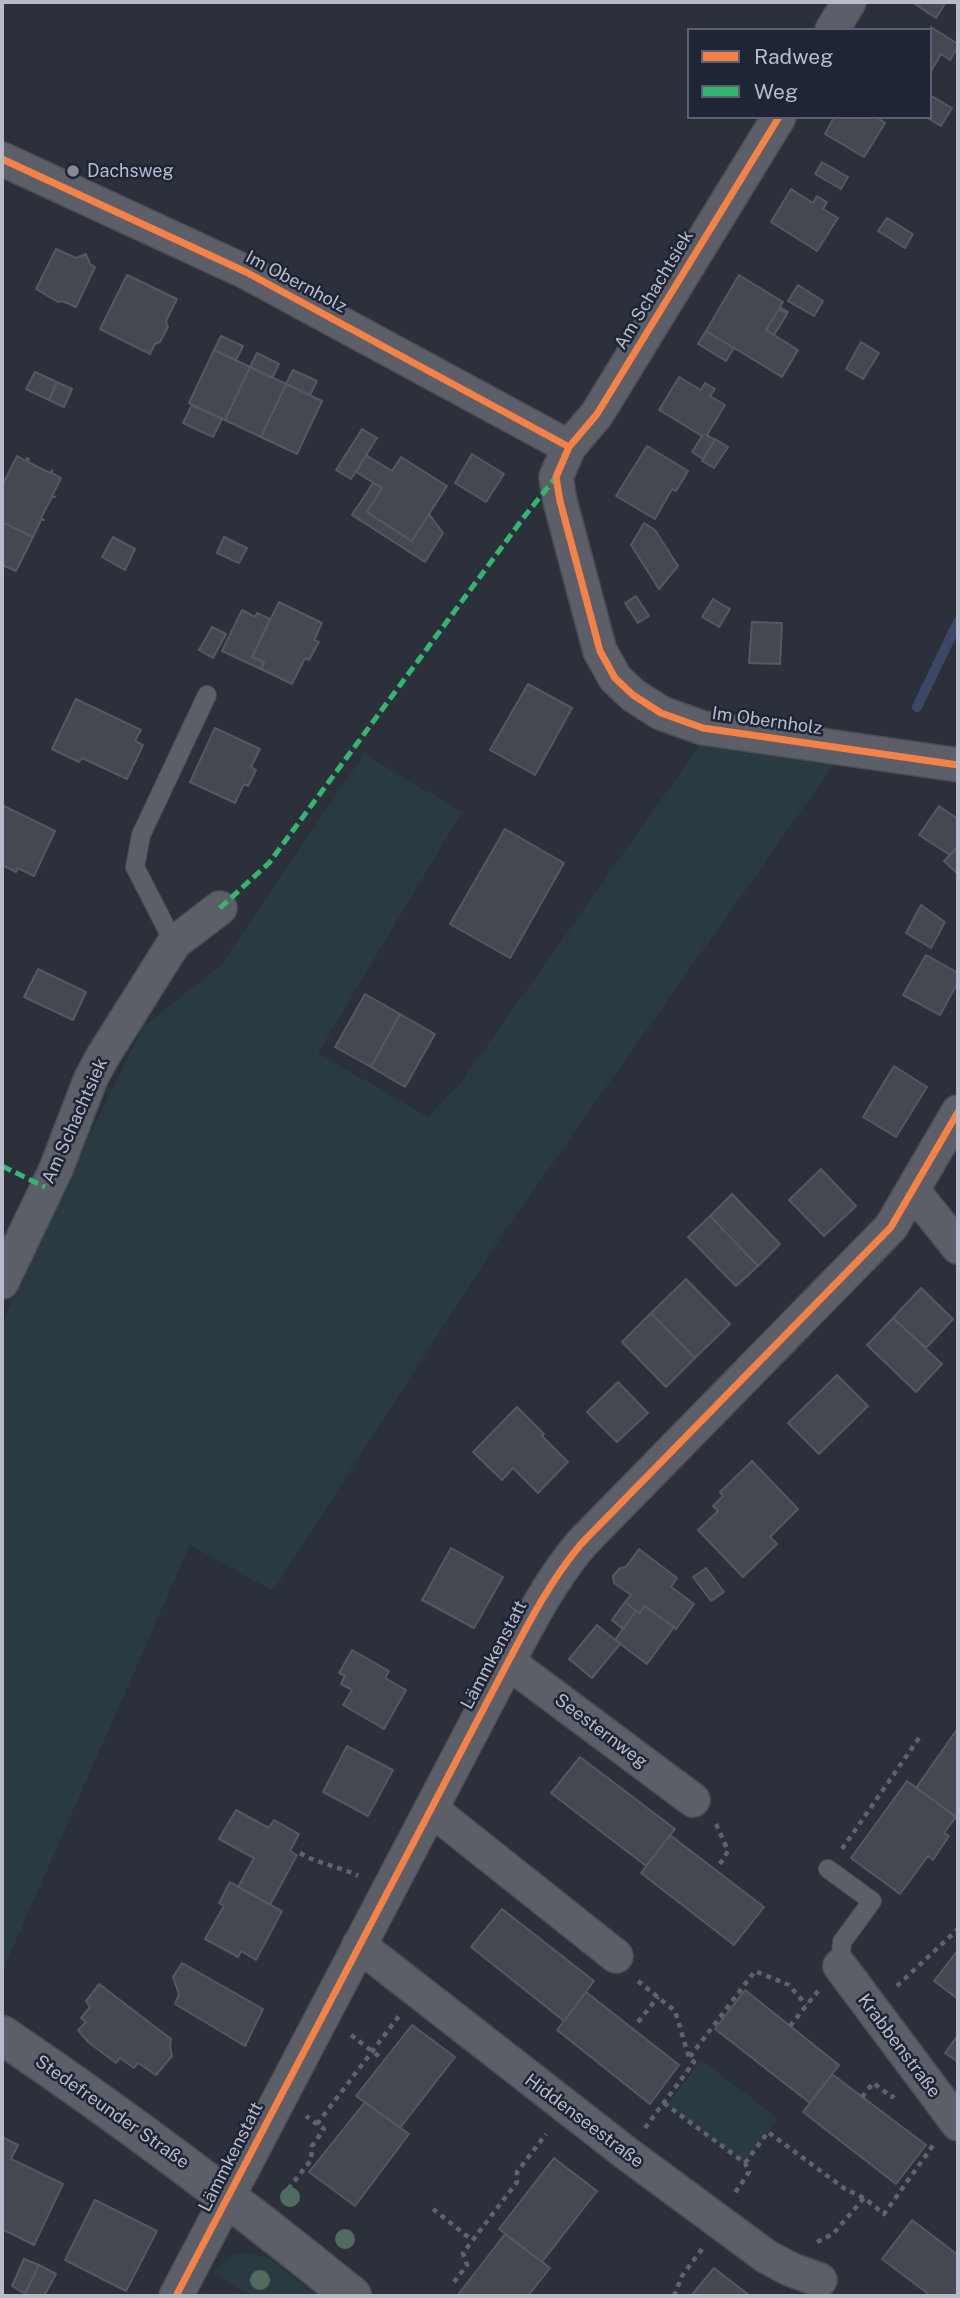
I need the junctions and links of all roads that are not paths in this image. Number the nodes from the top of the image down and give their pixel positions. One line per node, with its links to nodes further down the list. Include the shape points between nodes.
1 (849, 2): 2 (street)
2 (833, 28)
3 (778, 119): 5 (street, Am Schachtsiek, via 597,414)
4 (2, 159): 5 (street, Im Obernholz, via 246,272)
5 (569, 447): 6 (street, Am Schachtsiek)
6 (556, 477): 8 (street, Im Obernholz, via 600,651 615,678 633,695 661,713 703,728)
7 (207, 695): 10 (lane, via 141,835 135,866)
8 (958, 765)
9 (220, 908): 10 (street, Am Schachtsiek)
10 (174, 943): 14 (street, Am Schachtsiek, via 91,1078 56,1168)
11 (958, 1112): 12 (street, Lämmkenstatt)
12 (914, 1192): 13 (street); 15 (street, Lämmkenstatt, via 891,1227 581,1544 544,1594)
13 (958, 1247)
14 (2, 1282)
15 (508, 1662): 16 (street, Seesternweg); 17 (street, Lämmkenstatt)
16 (693, 1800)
17 (431, 1809): 19 (street, Lämmkenstatt); 20 (street)
18 (828, 1869): 21 (lane, via 872,1900 842,1942)
19 (359, 1945): 24 (street, Lämmkenstatt); 25 (street, Hiddenseestraße, via 566,2108 767,2257)
20 (616, 1956)
21 (840, 1966): 23 (street, Krabbenstraße)
22 (2, 2035): 24 (street, Stedefreunder Straße)
23 (956, 2121)
24 (229, 2197): 26 (street, Lämmkenstatt); 27 (street, Stedefreunder Straße)
25 (820, 2280)
26 (176, 2296)
27 (352, 2296)

